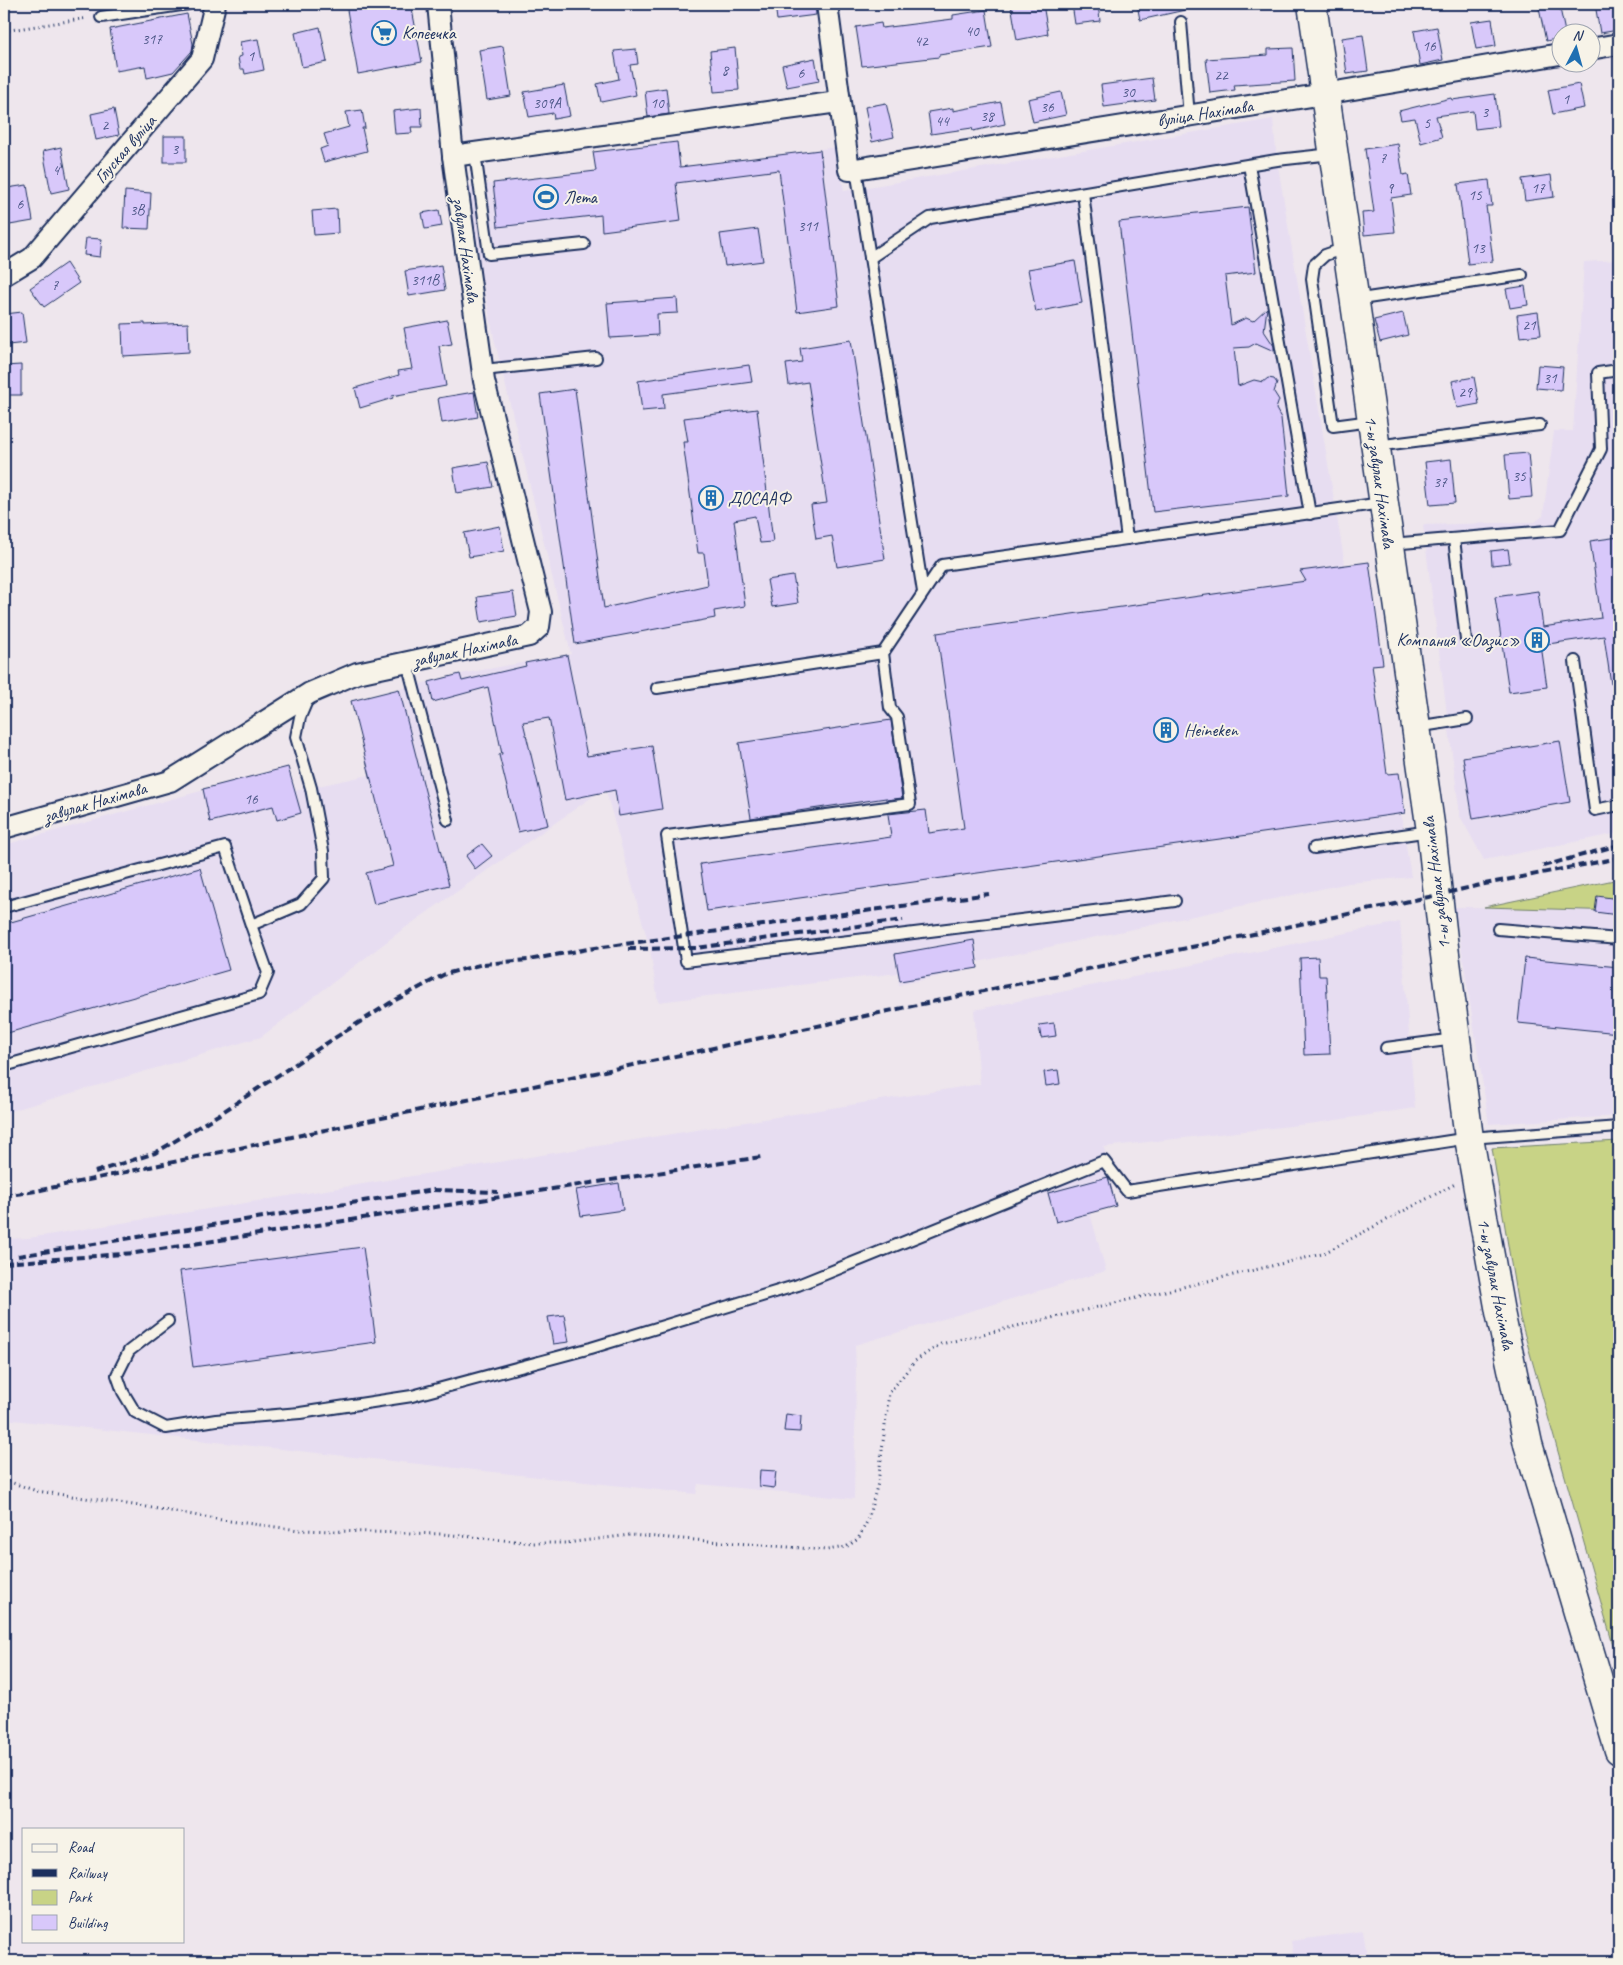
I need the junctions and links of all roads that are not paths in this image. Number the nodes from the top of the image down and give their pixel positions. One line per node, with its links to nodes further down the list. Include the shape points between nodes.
1 (188, 4): 6 (lane)
2 (215, 4): 23 (street, Глуская вуліца, via 202,59 32,258)
3 (438, 4): 16 (street, завулак Нахімава)
4 (827, 4): 12 (street)
5 (1312, 4): 11 (street, 1-ы завулак Нахімава)
6 (102, 17)
7 (1181, 22): 13 (lane)
8 (1619, 44): 9 (street)
9 (1600, 47)
10 (1550, 56): 11 (street, вуліца Нахімава)
11 (1324, 94): 13 (street, вуліца Нахімава); 15 (street, 1-ы завулак Нахімава)
12 (838, 102): 14 (street); 18 (street)
13 (1189, 116): 18 (street, вуліца Нахімава)
14 (475, 153): 16 (street); 20 (lane, via 489,254)
15 (1333, 154): 17 (lane); 21 (street, 1-ы завулак Нахімава)
16 (452, 156): 27 (street, завулак Нахімава)
17 (1249, 165): 19 (lane); 32 (lane)
18 (852, 170): 22 (lane)
19 (1083, 193): 22 (lane, via 930,218); 33 (lane)
20 (584, 244)
21 (1346, 248): 25 (street, 1-ы завулак Нахімава); 30 (lane, via 1325,255 1314,265 1312,279 1333,426)
22 (870, 258): 36 (lane)
23 (4, 275)
24 (1522, 275): 25 (lane)
25 (1353, 300): 30 (street, 1-ы завулак Нахімава)
26 (596, 358): 27 (lane)
27 (482, 370): 40 (street, завулак Нахімава, via 541,612 538,627 530,636)
28 (1619, 370): 34 (lane, via 1598,373 1601,449 1560,530)
29 (1540, 425): 30 (lane)
30 (1373, 433): 31 (street, 1-ы завулак Нахімава)
31 (1383, 502): 32 (lane); 35 (street, 1-ы завулак Нахімава)
32 (1310, 514): 33 (lane)
33 (1127, 539): 36 (lane, via 942,564)
34 (1454, 539): 35 (lane); 37 (lane)
35 (1389, 544): 44 (street, 1-ы завулак Нахімава)
36 (924, 592): 38 (lane)
37 (1466, 640)
38 (883, 653): 41 (lane); 50 (lane, via 890,708 896,717 910,804 667,836 686,961)
39 (1574, 661): 45 (lane, via 1594,810)
40 (407, 662): 42 (street, завулак Нахімава, via 357,673); 46 (lane)
41 (657, 688)
42 (310, 693): 47 (street, завулак Нахімава, via 170,781); 52 (lane, via 296,737 324,851 324,878 301,904)
43 (1467, 719): 44 (lane)
44 (1416, 727): 48 (street, 1-ы завулак Нахімава)
45 (1619, 805)
46 (448, 820)
47 (4, 828)
48 (1431, 831): 49 (lane); 55 (street, 1-ы завулак Нахімава)
49 (1314, 848)
50 (1175, 901)
51 (4, 907): 52 (lane, via 225,847)
52 (251, 925): 57 (lane, via 268,973 259,994)
53 (1498, 929): 54 (lane)
54 (1619, 939)
55 (1456, 1039): 56 (lane); 59 (street, 1-ы завулак Нахімава)
56 (1386, 1048)
57 (4, 1066)
58 (1619, 1128): 59 (lane)
59 (1469, 1138): 60 (lane, via 1126,1191 1104,1161 798,1285 591,1348 412,1396 300,1413 166,1428 135,1412 117,1375 129,1351); 61 (street, 1-ы завулак Нахімава, via 1500,1312 1528,1444)
60 (168, 1321)
61 (1619, 1750)

